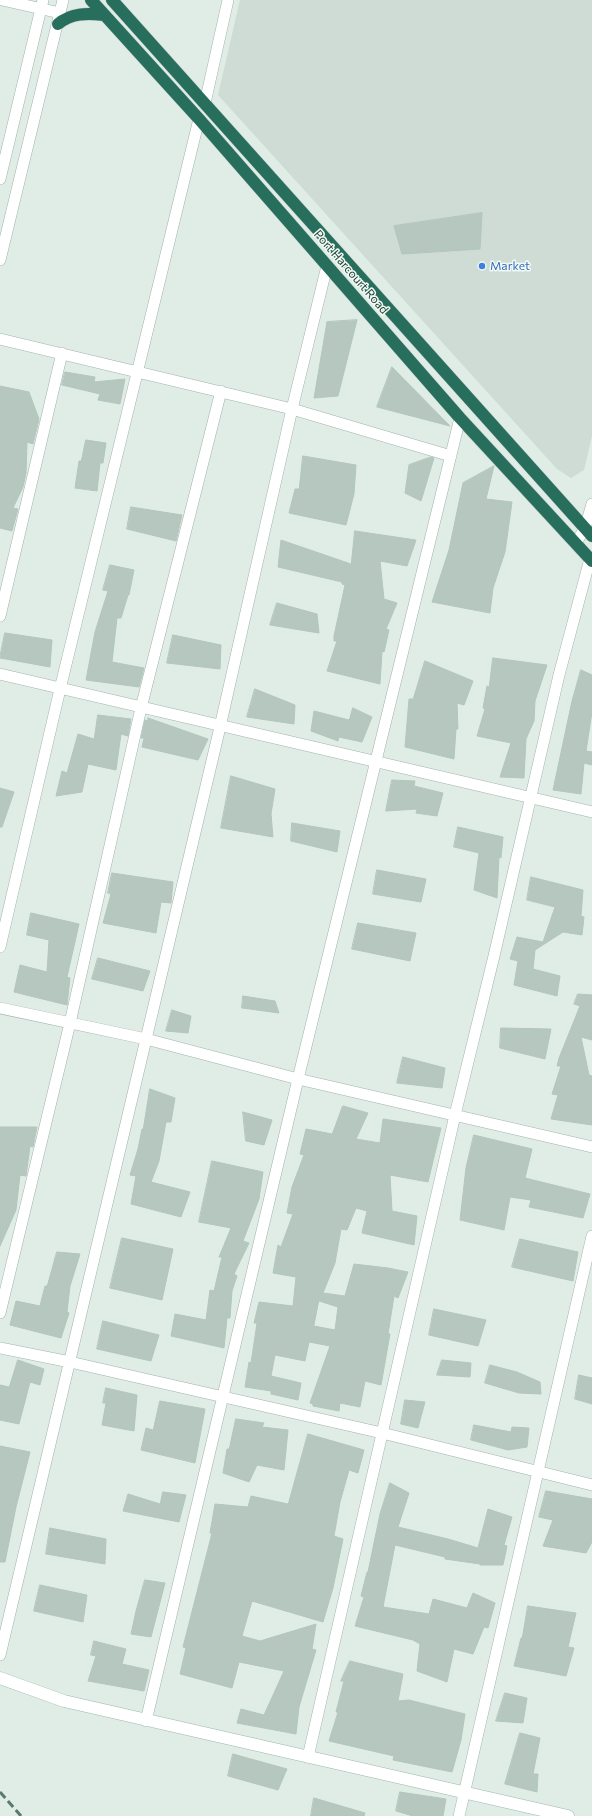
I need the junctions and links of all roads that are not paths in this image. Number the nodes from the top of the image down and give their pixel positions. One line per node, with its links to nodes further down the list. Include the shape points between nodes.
1 (2, 0): 6 (street)
2 (63, 0): 8 (street)
3 (91, 0): 7 (highway, Port Harcourt Road)
4 (112, 0): 9 (highway, Port Harcourt Road)
5 (228, 0): 9 (street)
6 (42, 4): 8 (street); 11 (street)
7 (104, 15): 8 (highway); 10 (highway, Port Harcourt Road)
8 (59, 18): 12 (street)
9 (205, 103): 22 (highway, Port Harcourt Road)
10 (199, 119): 13 (highway, Port Harcourt Road); 16 (street)
11 (0, 179)
12 (0, 260)
13 (327, 266): 18 (street); 19 (highway, Port Harcourt Road)
14 (0, 339): 15 (street)
15 (62, 353): 16 (street); 25 (street)
16 (137, 372): 17 (street); 27 (street)
17 (221, 391): 18 (street); 28 (street)
18 (292, 409): 20 (street); 29 (street)
19 (460, 418): 20 (street); 23 (highway, Port Harcourt Road)
20 (451, 456): 30 (street)
21 (592, 504): 22 (street)
22 (588, 532): 23 (street)
23 (576, 543): 24 (highway, Port Harcourt Road)
24 (591, 560): 31 (street, via 559,675)
25 (0, 616)
26 (0, 674): 27 (street)
27 (60, 689): 28 (street); 33 (street)
28 (142, 708): 29 (street); 35 (street)
29 (220, 726): 30 (street); 36 (street)
30 (375, 762): 31 (street); 37 (street)
31 (531, 798): 32 (street); 38 (street)
32 (592, 812)
33 (0, 947)
34 (0, 1008): 35 (street)
35 (70, 1023): 36 (street); 41 (street)
36 (146, 1039): 37 (street); 43 (street)
37 (298, 1079): 38 (street); 44 (street)
38 (455, 1115): 39 (street); 45 (street)
39 (592, 1147)
40 (592, 1236): 46 (street)
41 (0, 1313)
42 (0, 1348): 43 (street)
43 (70, 1362): 44 (street); 48 (street)
44 (223, 1397): 45 (street); 50 (street)
45 (382, 1432): 46 (street); 51 (street)
46 (536, 1472): 47 (street); 52 (street)
47 (592, 1485)
48 (0, 1655)
49 (0, 1678): 50 (street, via 64,1702)
50 (146, 1721): 51 (street)
51 (308, 1757): 52 (street)
52 (464, 1794): 53 (street); 54 (street)
53 (459, 1816)
54 (568, 1816)

